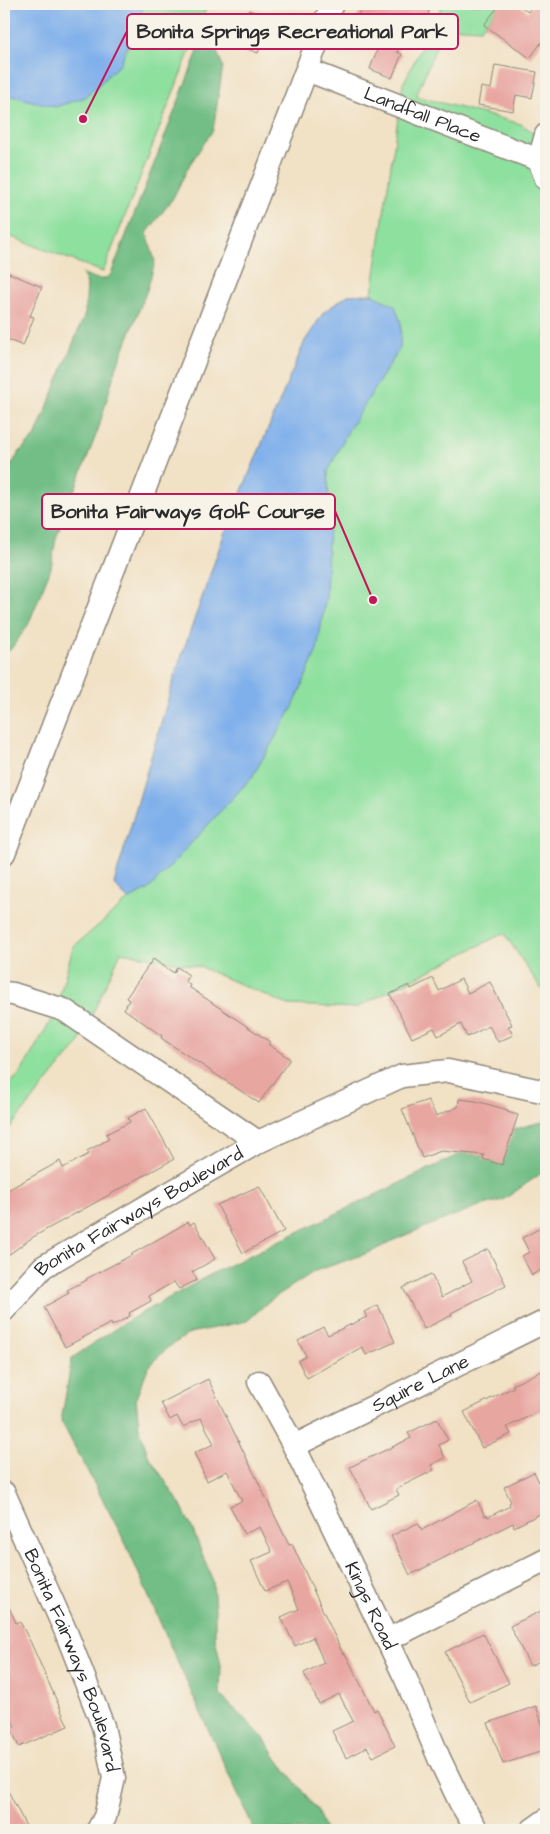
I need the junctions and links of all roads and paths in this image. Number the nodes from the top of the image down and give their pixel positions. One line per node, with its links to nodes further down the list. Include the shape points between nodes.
1 (332, 4): 2 (street)
2 (307, 70): 4 (street, Landfall Place); 5 (street)
3 (546, 135): 4 (street)
4 (542, 169)
5 (4, 854)
6 (4, 993): 8 (street, Bonita Fairways Boulevard, via 64,1010)
7 (546, 1092): 8 (street, Bonita Fairways Boulevard, via 448,1071 402,1076)
8 (258, 1142): 9 (street, Bonita Fairways Boulevard, via 43,1267)
9 (4, 1310)
10 (546, 1321): 12 (street, Squire Lane)
11 (259, 1382): 12 (street, Kings Road)
12 (294, 1446): 15 (street, Kings Road)
13 (4, 1493): 17 (street, Bonita Fairways Boulevard, via 66,1632 103,1726 114,1778 105,1817)
14 (546, 1560): 15 (street)
15 (387, 1640): 18 (street, Kings Road, via 439,1758)
16 (546, 1820): 19 (street)
17 (98, 1830)
18 (477, 1830)
19 (532, 1830)

